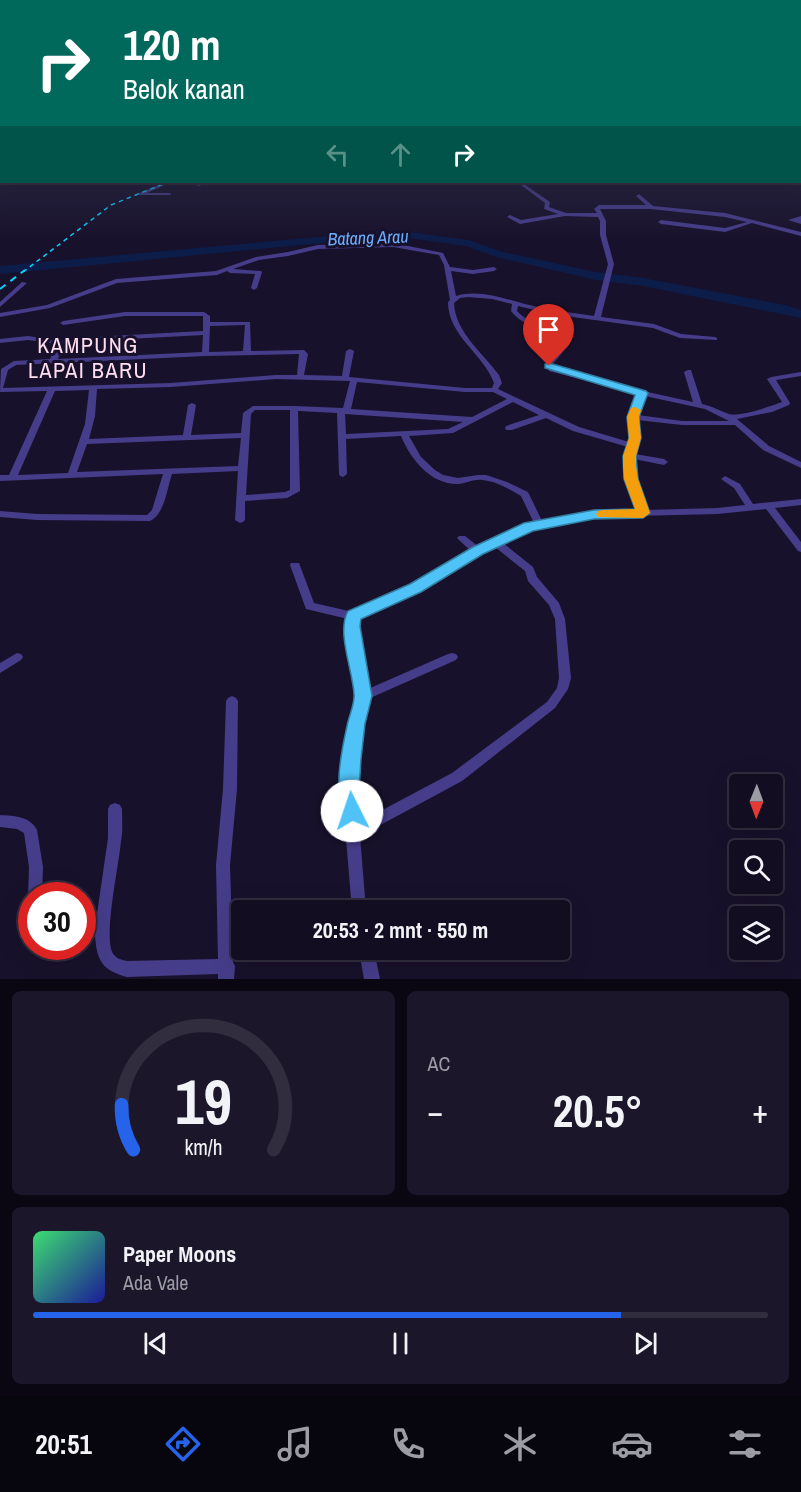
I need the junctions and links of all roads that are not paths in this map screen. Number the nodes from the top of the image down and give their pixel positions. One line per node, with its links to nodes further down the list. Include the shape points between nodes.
1 (166, 183): 5 (street, via 138,194)
2 (195, 183): 4 (street)
3 (521, 183): 8 (street, via 548,202 547,209)
4 (200, 185)
5 (169, 194)
6 (639, 196): 7 (street)
7 (651, 207): 9 (street, via 599,207); 14 (street, via 725,215)
8 (563, 215): 9 (street); 10 (street, via 521,222)
9 (600, 215): 25 (street, via 611,264)
10 (510, 217)
11 (801, 218): 13 (street, via 791,220)
12 (661, 222): 14 (street, via 725,230)
13 (801, 222)
14 (749, 223): 15 (street)
15 (801, 234)
16 (448, 269): 17 (street); 18 (street, via 441,254 380,244 318,247 258,258); 21 (street)
17 (494, 269)
18 (226, 271): 20 (street, via 259,272); 24 (street, via 116,281 48,307)
19 (24, 283): 23 (street)
20 (254, 288)
21 (453, 299): 22 (street, via 489,296); 42 (street, via 450,308 458,326 495,375 498,382)
22 (515, 304): 25 (street); 43 (street, via 514,311 521,320 564,340 565,345 549,364 552,369)
23 (0, 305)
24 (0, 315)
25 (597, 318): 28 (street, via 659,327 680,336)
26 (63, 323): 27 (street, via 125,314 195,313 206,315)
27 (205, 328): 30 (street); 32 (street, via 248,323); 33 (street)
28 (715, 339)
29 (0, 341): 30 (street, via 28,338)
30 (61, 343): 34 (street)
31 (350, 351): 38 (street)
32 (247, 352): 33 (street); 37 (street, via 302,352)
33 (205, 354): 34 (street)
34 (53, 361): 40 (street, via 11,364 5,369)
35 (688, 372): 45 (street)
36 (801, 374): 52 (street, via 771,379 786,403)
37 (300, 377): 38 (street); 39 (street)
38 (350, 379): 42 (street); 48 (street)
39 (94, 387): 41 (street); 58 (street)
40 (0, 388): 41 (street)
41 (52, 388): 68 (street)
42 (494, 390): 44 (street)
43 (642, 393): 45 (street); 50 (street)
44 (513, 399): 49 (street); 51 (street)
45 (698, 404): 52 (street)
46 (192, 405): 56 (street)
47 (294, 408): 48 (street); 55 (street, via 250,409); 70 (street, via 295,491)
48 (344, 410): 51 (street); 57 (street)
49 (546, 415): 53 (street); 59 (street)
50 (633, 417): 52 (street, via 682,423); 59 (street)
51 (473, 420): 54 (street, via 450,431)
52 (734, 421): 62 (street, via 759,444)
53 (509, 428)
54 (404, 434): 57 (street); 77 (street, via 414,454 430,472 455,482 471,478 491,480 525,494)
55 (245, 435): 56 (street); 63 (street)
56 (187, 437): 58 (street)
57 (340, 437): 65 (street)
58 (84, 442): 66 (street)
59 (632, 446): 60 (street)
60 (630, 456): 61 (street); 74 (street, via 631,479)
61 (664, 462)
62 (801, 465)
63 (242, 468): 64 (street); 70 (street)
64 (168, 472): 66 (street); 75 (street, via 152,518)
65 (343, 474)
66 (71, 476): 68 (street)
67 (0, 478): 68 (street)
68 (12, 478)
69 (725, 479): 73 (street, via 737,486)
70 (241, 498): 76 (street)
71 (801, 502): 72 (street)
72 (769, 506): 73 (street); 80 (street)
73 (751, 508): 74 (street)
74 (643, 513): 77 (street, via 594,514)
75 (0, 514)
76 (240, 520)
77 (539, 524): 79 (street)
78 (462, 538): 81 (street)
79 (496, 542): 81 (street); 91 (street, via 529,569 554,603 560,618 564,658 562,689 551,705 457,777)
80 (801, 549)
81 (478, 551): 83 (street, via 415,588)
82 (295, 565): 83 (street, via 308,604)
83 (354, 616): 87 (street, via 352,626)
84 (16, 657): 86 (street)
85 (452, 657): 87 (street)
86 (0, 669)
87 (363, 696): 91 (street, via 349,791)
88 (232, 700): 97 (street, via 223,865)
89 (115, 809): 94 (street, via 115,838)
90 (0, 821): 92 (street, via 21,823 30,830)
91 (354, 832): 93 (street)
92 (35, 882)
93 (358, 900)
94 (102, 928): 95 (street); 97 (street, via 107,961 115,967)
95 (96, 929)
96 (369, 960): 98 (street)
97 (226, 973)
98 (372, 979)

